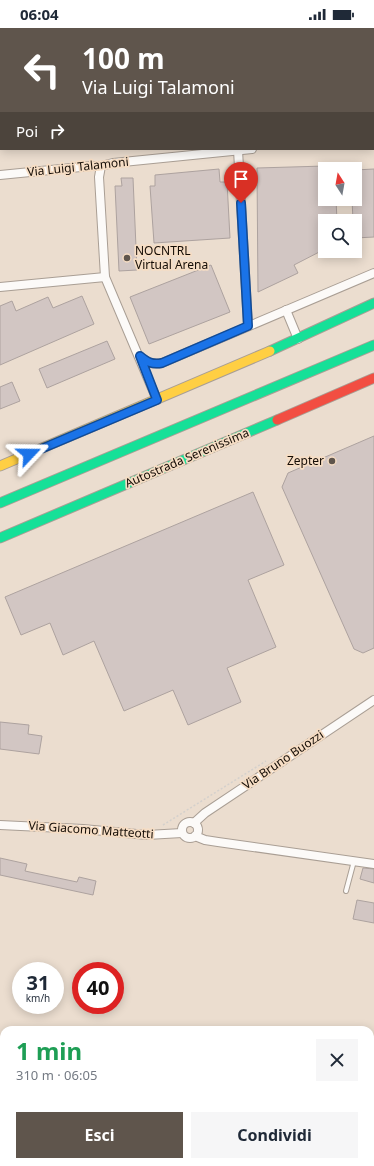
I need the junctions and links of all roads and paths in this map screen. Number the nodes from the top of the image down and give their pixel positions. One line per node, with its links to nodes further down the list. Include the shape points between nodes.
1 (238, 150): 2 (street, Via Luigi Talamoni, via 113,162); 9 (street)
2 (101, 166): 3 (street, Via Luigi Talamoni); 5 (street, via 99,177)
3 (0, 176)
4 (374, 273): 8 (street)
5 (105, 277): 6 (street); 12 (street)
6 (0, 287)
7 (374, 303): 10 (main road)
8 (286, 310): 9 (street); 10 (street)
9 (248, 326): 12 (street, via 162,363 147,362)
10 (298, 338): 14 (main road)
11 (374, 345): 16 (main road)
12 (140, 356): 14 (street)
13 (374, 378): 17 (main road, Autostrada Serenissima)
14 (157, 400): 15 (main road)
15 (0, 466)
16 (0, 504)
17 (0, 538)
18 (374, 700): 20 (street, Via Bruno Buozzi)
19 (267, 760): 22 (path)
20 (194, 822): 23 (street, via 184,824); 24 (street, via 198,830)
21 (0, 825): 23 (street, Via Giacomo Matteotti, via 147,835)
22 (161, 827)
23 (182, 833): 24 (street, Via Giacomo Matteotti, via 187,837)
24 (194, 836): 25 (street, Via Giacomo Matteotti, via 218,842)
25 (354, 860): 26 (street, Via Giacomo Matteotti); 27 (lane)
26 (374, 864)
27 (346, 891)

